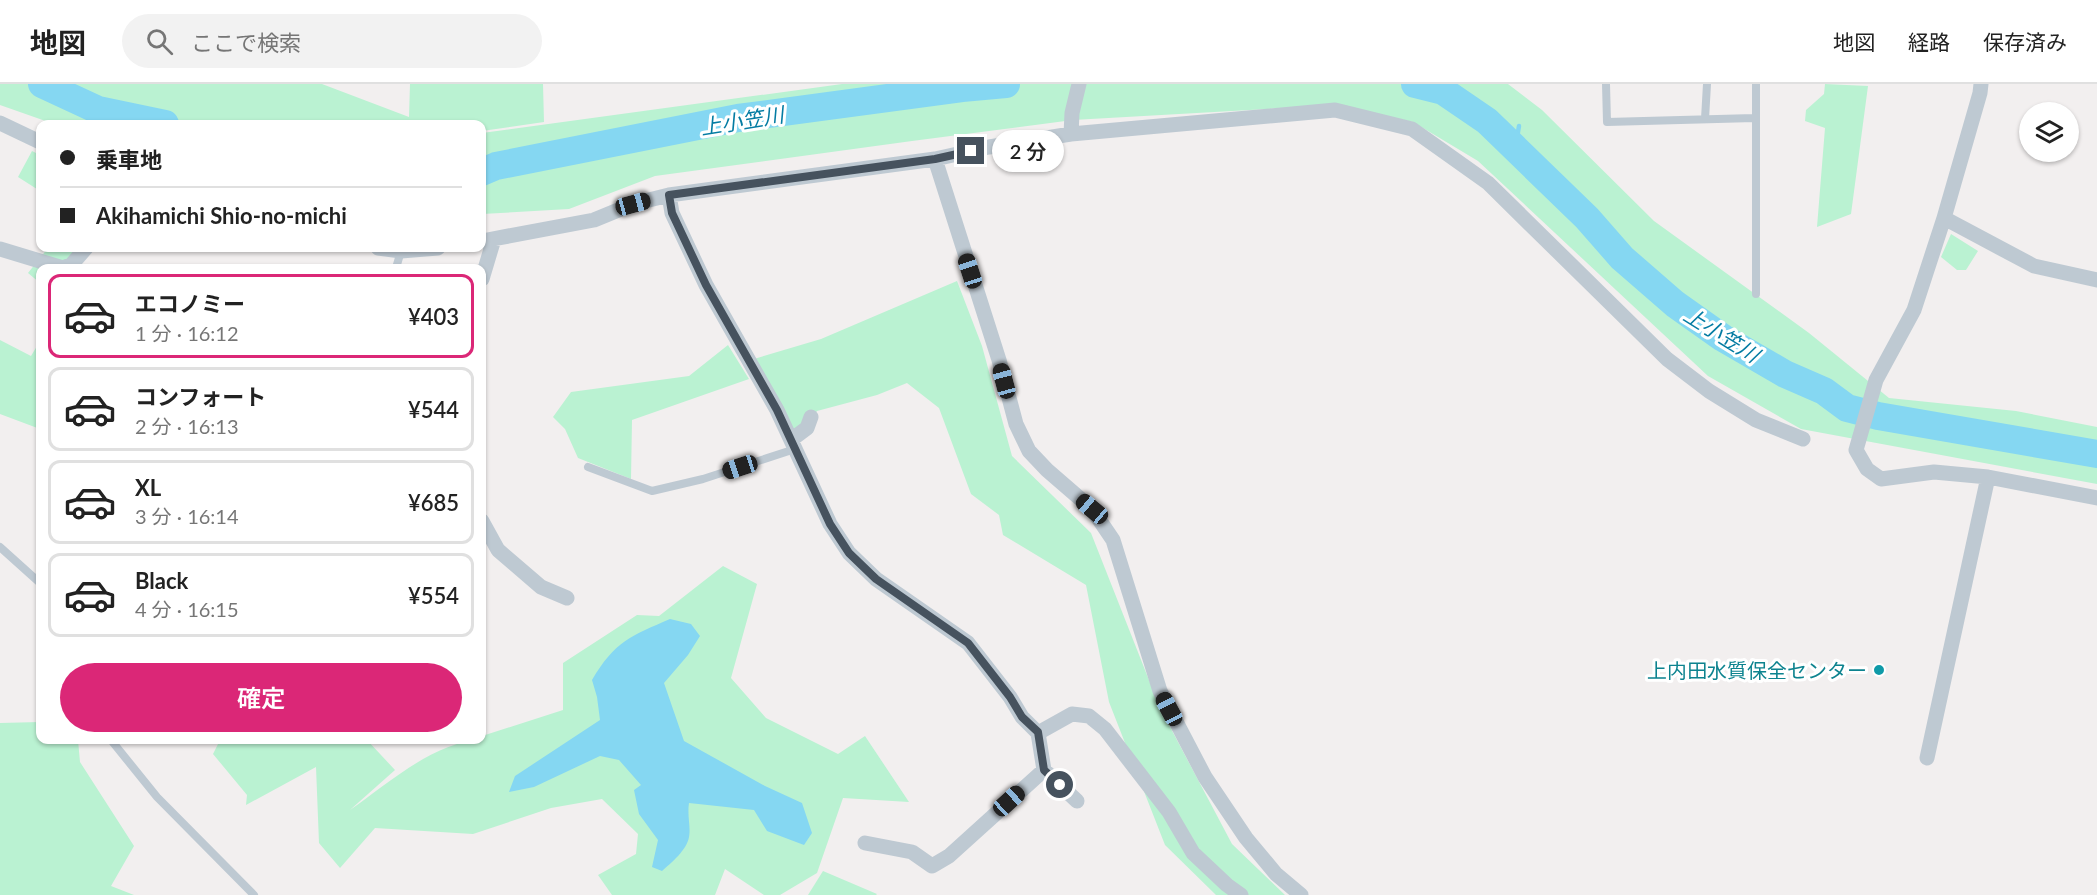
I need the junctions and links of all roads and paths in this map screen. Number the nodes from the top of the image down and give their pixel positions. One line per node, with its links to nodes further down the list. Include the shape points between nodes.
1 (1079, 84): 9 (street)
2 (1606, 84): 7 (lane, via 1607,122)
3 (1707, 84): 7 (lane)
4 (1756, 84): 6 (lane)
5 (1981, 84): 13 (street)
6 (1754, 118): 7 (lane); 21 (lane)
7 (1705, 120)
8 (0, 123): 10 (street)
9 (1071, 134): 11 (street); 23 (street, via 1335,110 1412,129 1488,183 1667,359 1756,420)
10 (36, 140)
11 (935, 159): 12 (street); 40 (street, via 1016,424 1029,451 1092,509 1113,540 1160,692 1205,777 1246,838 1276,874)
12 (669, 195): 14 (street, via 594,220); 24 (street, via 672,213 706,285)
13 (1944, 218): 20 (street, via 2034,266); 26 (street, via 1914,310 1876,380 1856,450 1867,469 1881,479 1934,472)
14 (488, 240): 19 (street)
15 (0, 249): 17 (street)
16 (82, 252): 18 (street)
17 (50, 264)
18 (72, 264)
19 (484, 264)
20 (2097, 280)
21 (1756, 294)
22 (811, 417): 24 (street)
23 (1803, 439)
24 (793, 444): 25 (lane, via 703,479 652,491); 32 (street, via 830,524 849,553 876,579 968,643 1022,717)
25 (588, 467)
26 (1988, 477): 27 (street); 34 (street)
27 (2097, 498)
28 (486, 528): 31 (street, via 498,550 541,587)
29 (0, 547): 30 (lane)
30 (36, 579)
31 (567, 598)
32 (1038, 732): 35 (street); 39 (street, via 1072,714 1089,716 1105,729 1169,812 1193,853)
33 (114, 744): 38 (lane, via 157,796)
34 (1927, 758)
35 (1044, 770): 36 (street); 37 (street, via 949,856 932,866 912,852)
36 (1077, 801)
37 (865, 843)
38 (254, 895)
39 (1241, 895)
40 (1301, 895)

